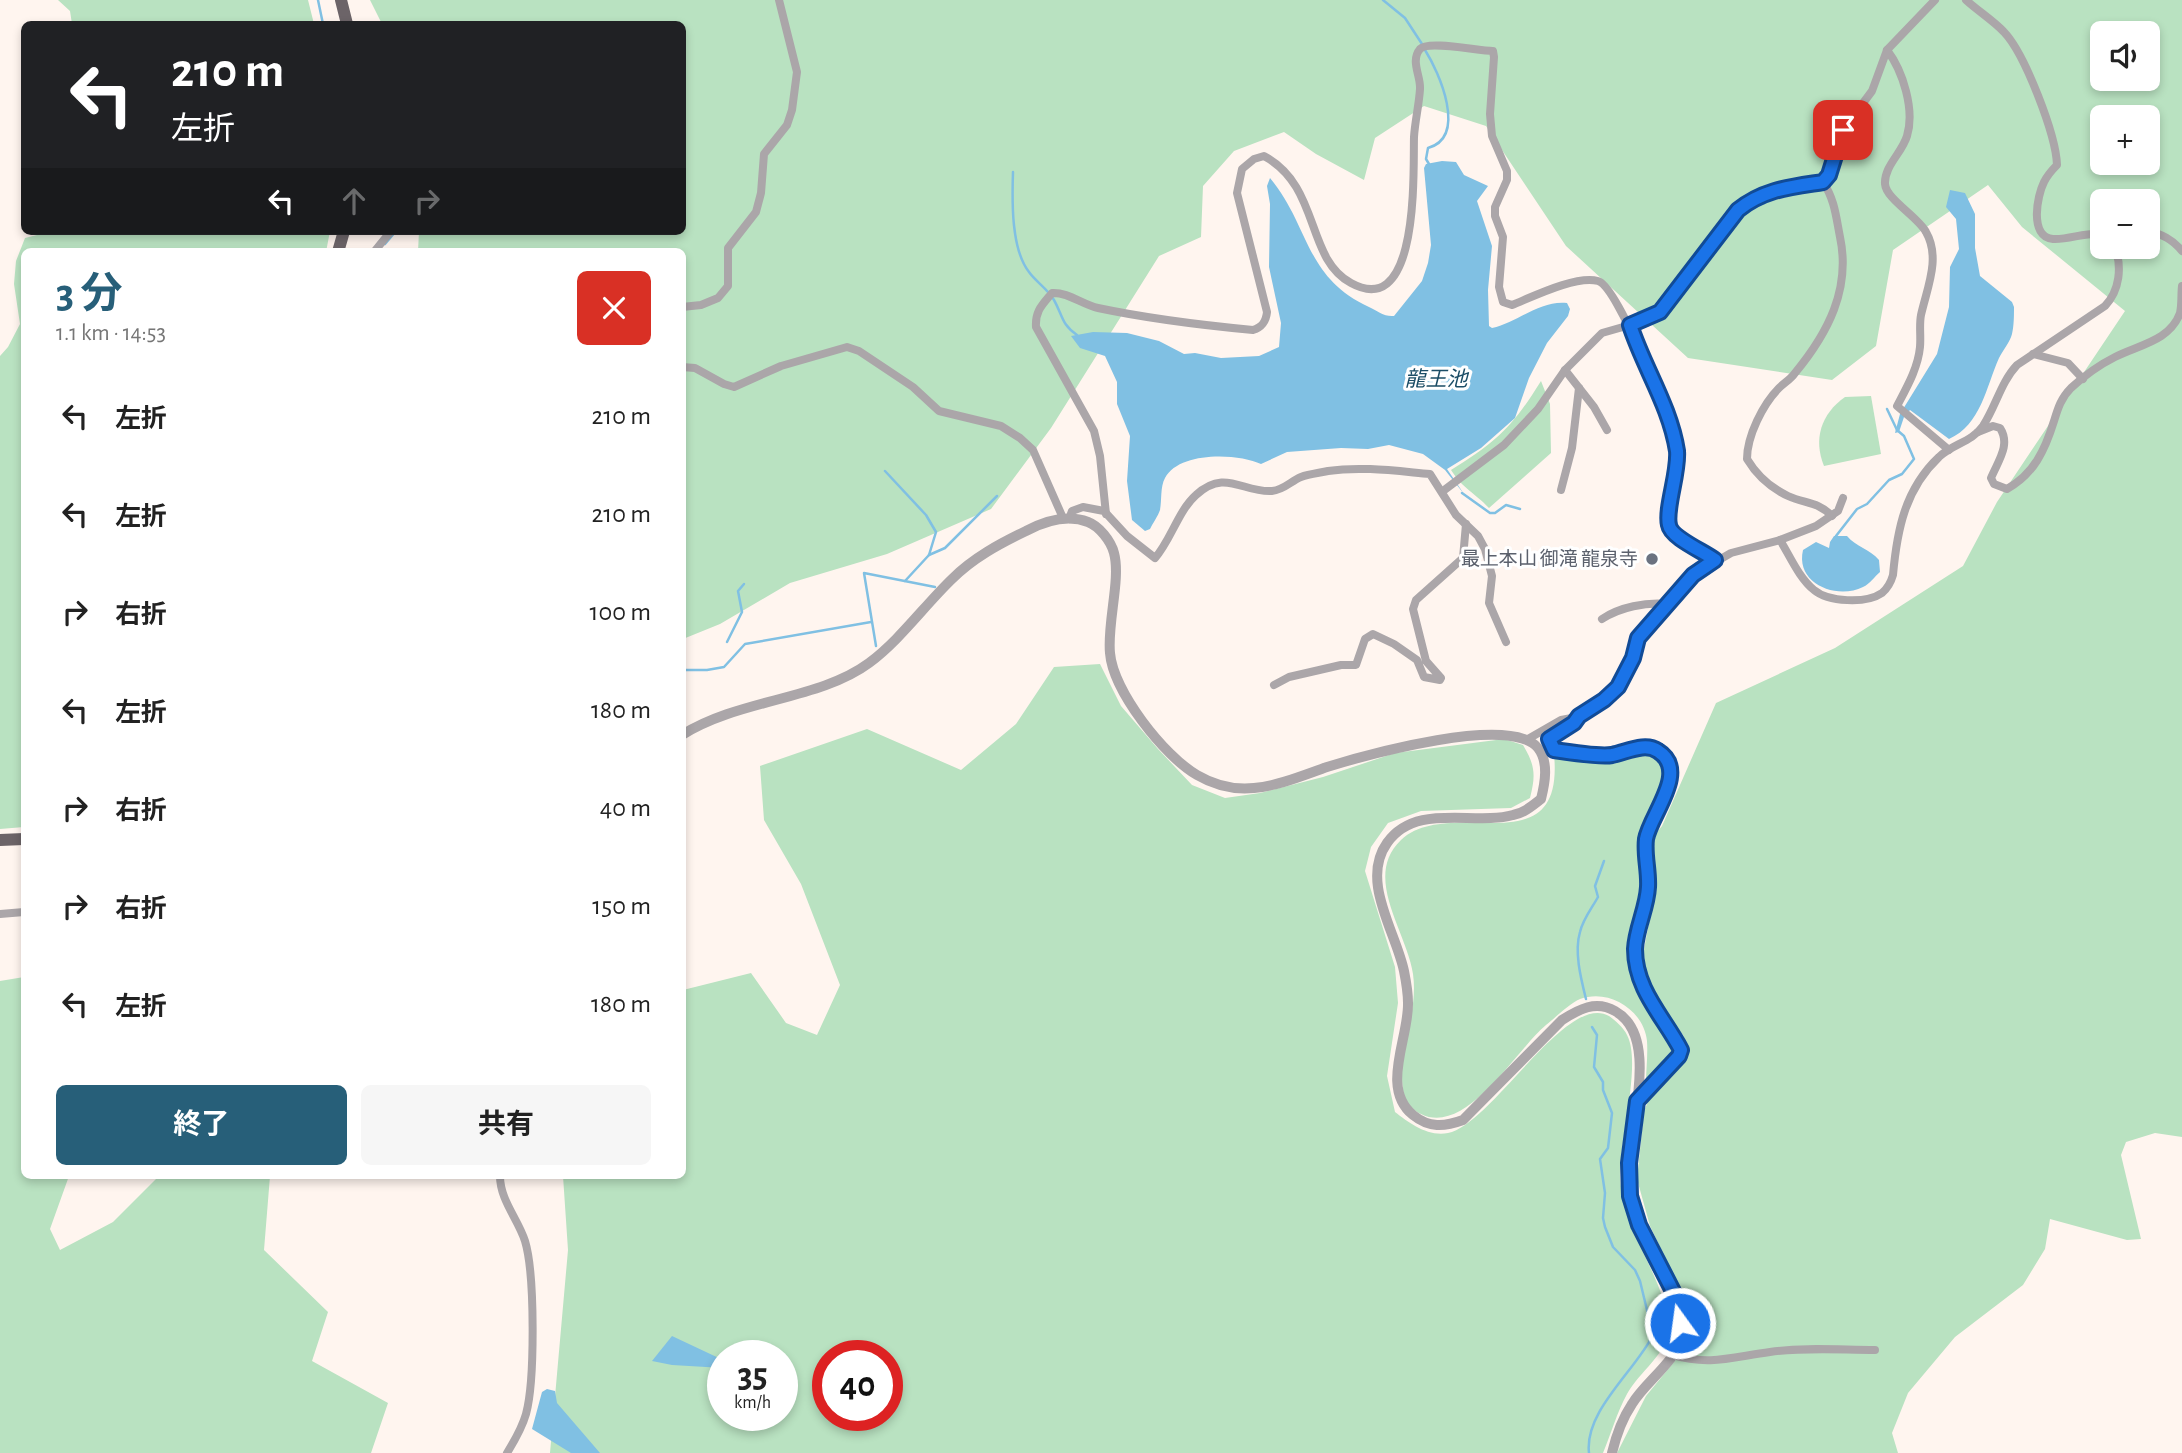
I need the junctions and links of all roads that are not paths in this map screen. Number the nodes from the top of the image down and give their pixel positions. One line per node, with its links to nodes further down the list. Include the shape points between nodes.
1 (341, 0): 5 (main road)
2 (779, 0): 13 (street, via 797,72 792,110 787,125 764,154 755,212 728,248 728,286 718,298)
3 (1935, 0): 6 (street)
4 (1966, 0): 9 (street, via 2004,31 2031,77 2057,165 2039,195 2038,227 2043,236 2052,239)
5 (346, 21)
6 (1888, 50): 7 (street, via 1872,92 1843,130); 22 (street, via 1904,85 1909,121 1885,185 1888,194 1927,233 1932,264 1920,317 1920,349 1896,406)
7 (1823, 182): 14 (street, via 1753,197 1660,312); 27 (street, via 1834,197 1845,271 1842,291 1816,345 1794,376 1778,389 1754,429 1747,459 1768,483 1788,496 1821,506)
8 (2160, 234): 10 (street)
9 (2090, 235)
10 (2182, 251)
11 (2118, 259): 15 (street, via 2117,289 2112,299)
12 (2182, 286): 18 (street, via 2181,310 2168,330 2152,342 2117,355)
13 (686, 307)
14 (1630, 325): 17 (street, via 1602,333); 26 (street, via 1604,283 1596,280 1555,288 1512,305 1503,302 1499,287 1503,237 1495,206 1507,171 1492,136 1493,51 1427,44 1415,62 1420,86 1406,251 1392,281 1366,289 1340,276 1327,259 1292,178 1264,156 1242,169 1237,193 1267,312 1260,327 1167,322 1088,306 1060,293 1052,293 1039,308 1036,327 1094,431); 31 (street, via 1663,401 1676,450 1668,525 1673,534)
15 (2033, 354): 18 (street, via 2068,363); 21 (street, via 2008,374)
16 (686, 367): 28 (street, via 734,387 781,366 847,347 859,351 913,387 939,411 1001,426 1020,438 1033,450)
17 (1565, 370): 19 (street); 24 (street, via 1538,409 1504,445)
18 (2083, 379): 21 (street, via 2059,404 2046,447 2033,469 2007,489 1991,478 2006,437 1993,426)
19 (1579, 388): 20 (street); 23 (street)
20 (1607, 430)
21 (1976, 433): 22 (street)
22 (1949, 450): 30 (street, via 1912,491 1902,515 1893,575 1881,593 1843,599 1821,596 1810,587)
23 (1561, 490)
24 (1443, 491): 26 (street, via 1430,474 1390,469 1330,471 1269,491 1221,482 1194,496 1155,558); 29 (street)
25 (1843, 498): 27 (street)
26 (1106, 513): 28 (street, via 1083,507)
27 (1832, 516): 30 (street)
28 (1066, 519): 37 (street, via 1036,526 976,558 868,664 842,678 734,710); 38 (street, via 1090,522 1114,552 1110,654 1122,693 1153,733 1195,774 1215,784 1255,788 1443,739 1492,733)
29 (1466, 524): 34 (street, via 1478,536 1491,563 1489,603); 35 (street, via 1463,558 1416,600 1413,609 1426,661 1440,680 1424,677 1417,660 1373,634 1365,639 1356,665 1289,677)
30 (1780, 540): 31 (street)
31 (1715, 560): 32 (street, via 1693,575)
32 (1667, 604): 33 (street, via 1652,603); 36 (street, via 1638,638 1618,687)
33 (1602, 619)
34 (1506, 642)
35 (1274, 685)
36 (1579, 716): 38 (street, via 1561,720); 43 (street, via 1551,735 1554,750 1609,755 1653,748 1662,753 1670,777 1646,837 1648,885 1635,949 1648,998 1681,1050)
37 (686, 733)
38 (1528, 739): 43 (street, via 1545,762 1541,799 1515,815 1425,820 1405,828 1387,843 1377,867 1380,898 1398,947 1408,1004 1399,1096 1406,1109 1423,1122 1444,1126 1463,1120 1562,1020 1597,1005 1627,1019 1636,1035 1640,1054)
39 (21, 839): 40 (main road)
40 (0, 840)
41 (21, 912): 42 (street)
42 (0, 914)
43 (1637, 1101): 46 (street, via 1630,1196 1639,1225 1677,1299 1682,1335)
44 (501, 1179): 47 (street, via 504,1198 525,1242 531,1330 526,1413)
45 (1875, 1350): 46 (street, via 1771,1352 1730,1361 1695,1362)
46 (1672, 1355): 48 (street, via 1632,1403)
47 (507, 1453)
48 (1612, 1453)

